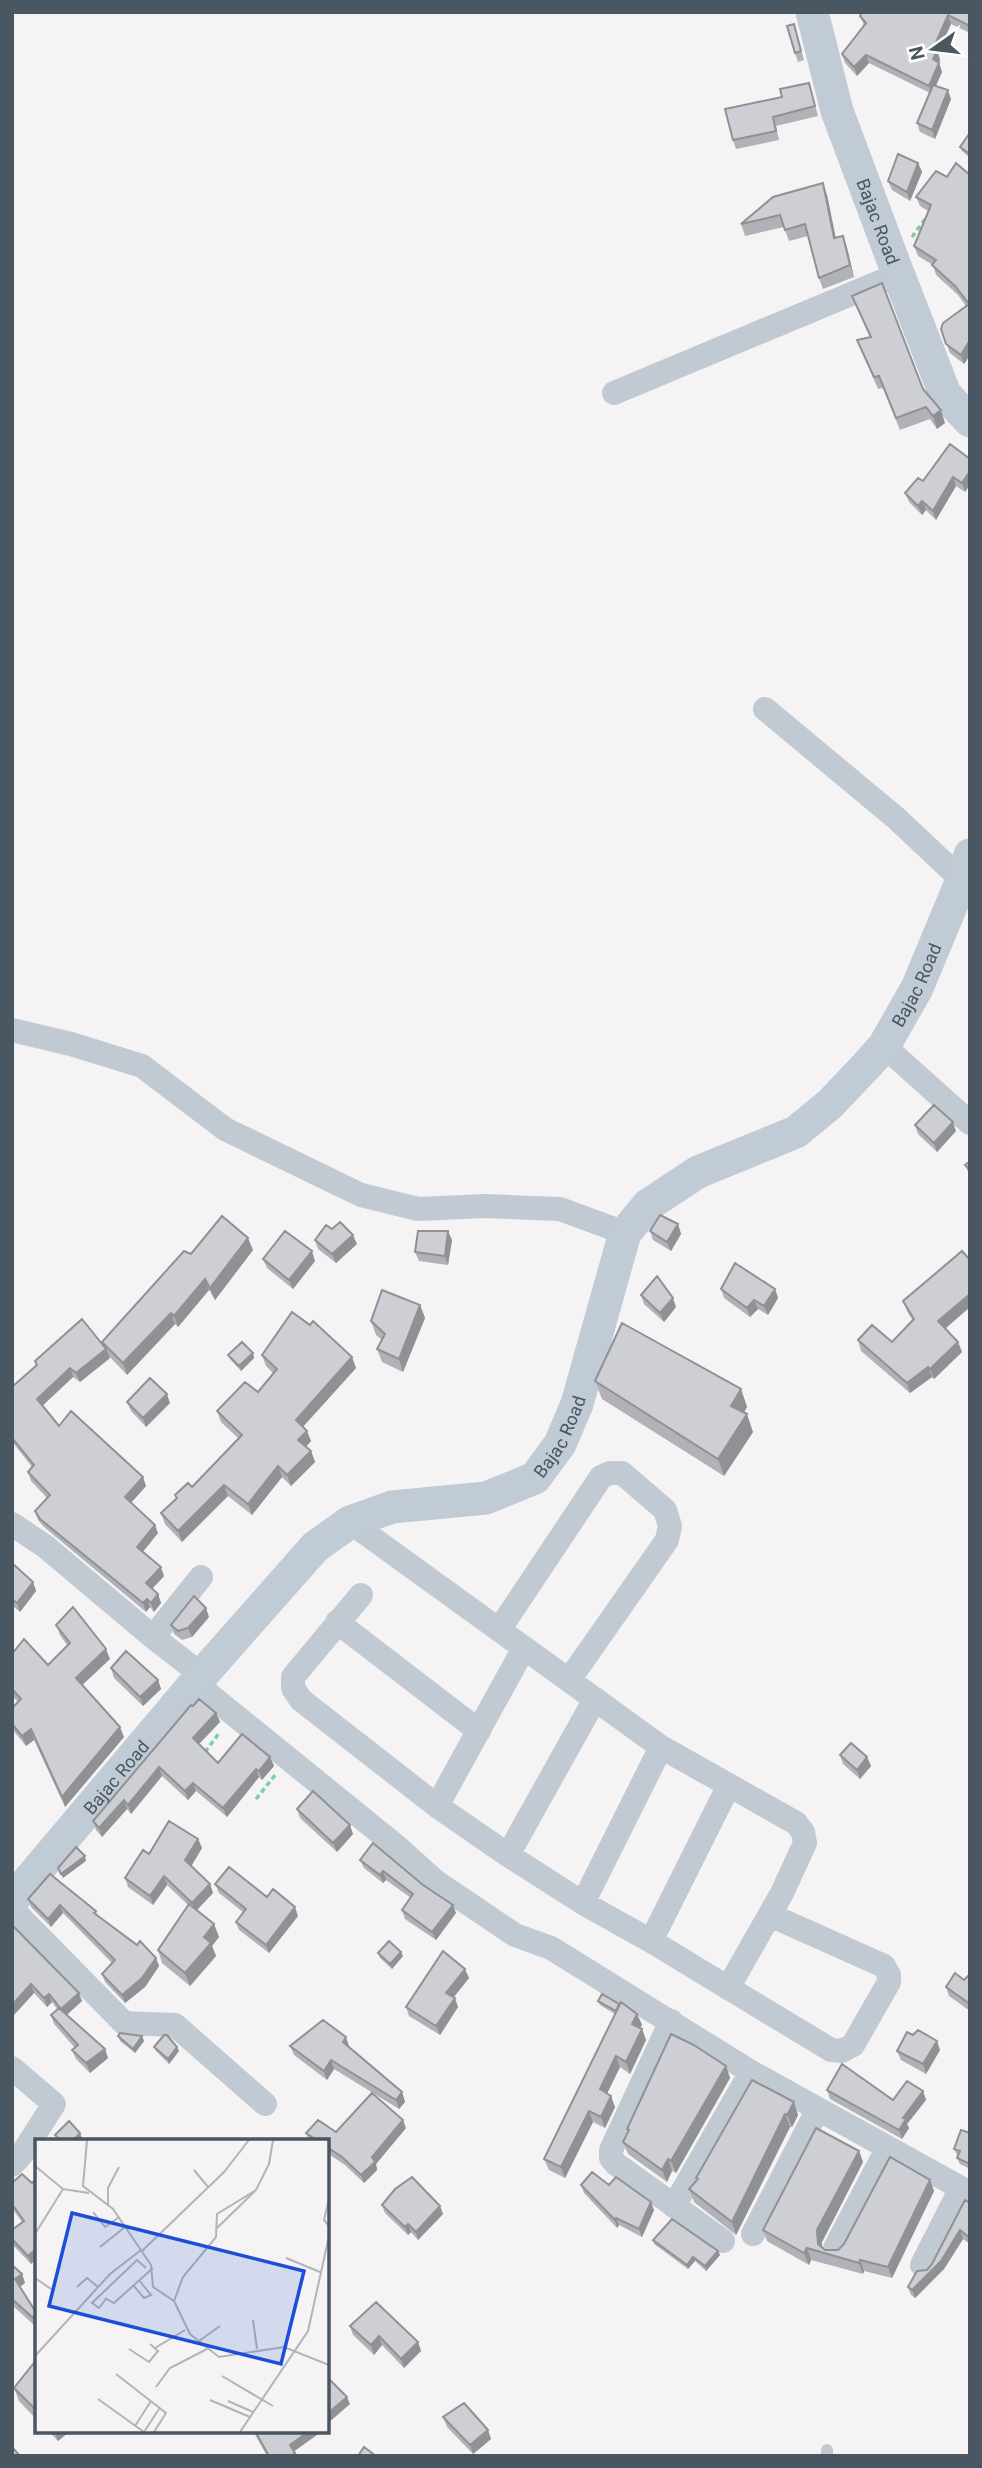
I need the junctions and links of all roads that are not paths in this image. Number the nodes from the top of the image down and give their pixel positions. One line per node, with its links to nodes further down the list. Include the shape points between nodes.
1 (812, 12): 2 (street, Bajac Road, via 837,111)
2 (897, 268): 3 (street); 4 (street, Bajac Road, via 945,394)
3 (614, 393)
4 (970, 421)
5 (765, 709): 6 (street, via 896,818)
6 (966, 868): 8 (street, Bajac Road, via 917,988)
7 (12, 1030): 10 (street, via 142,1066 225,1129 361,1195 418,1209 560,1209)
8 (884, 1046): 9 (street); 10 (street, Bajac Road, via 830,1104 796,1132 698,1172 648,1205)
9 (970, 1123)
10 (625, 1233): 11 (street, Bajac Road, via 577,1404 560,1444 535,1478 486,1498 392,1507)
11 (350, 1522): 16 (street); 19 (street, Bajac Road, via 315,1547)
12 (12, 1524): 17 (street)
13 (201, 1577): 17 (street)
14 (361, 1595): 15 (street)
15 (337, 1622): 22 (street); 25 (street, via 298,1668 293,1688 301,1700)
16 (499, 1630): 18 (street); 20 (street, via 601,1477 622,1473 665,1510 670,1526 667,1540)
17 (153, 1637): 19 (street)
18 (524, 1648): 20 (street); 22 (street)
19 (199, 1679): 27 (street, Bajac Road); 33 (street, via 446,1889 516,1935 551,1948)
20 (569, 1680): 21 (street)
21 (595, 1699): 23 (street); 26 (street)
22 (479, 1731): 25 (street)
23 (661, 1746): 24 (street); 28 (street)
24 (729, 1785): 30 (street, via 796,1823 803,1832 805,1843); 31 (street)
25 (437, 1805): 26 (street)
26 (508, 1855): 28 (street)
27 (12, 1900)
28 (583, 1903): 31 (street)
29 (12, 1909): 36 (street, via 124,2023 175,2025)
30 (770, 1915): 32 (street); 32 (street, via 884,1966 889,1982 853,2045 842,2051 831,2050)
31 (651, 1941): 32 (street)
32 (729, 1988)
33 (671, 2021): 35 (street); 41 (street, via 611,2158)
34 (12, 2068): 39 (street, via 54,2104)
35 (751, 2072): 37 (street); 41 (street)
36 (265, 2104)
37 (818, 2109): 38 (street); 42 (street)
38 (887, 2149): 40 (street); 44 (street)
39 (12, 2165)
40 (965, 2191): 45 (street)
41 (674, 2206): 43 (street)
42 (753, 2234)
43 (723, 2241)
44 (835, 2248)
45 (922, 2264)

